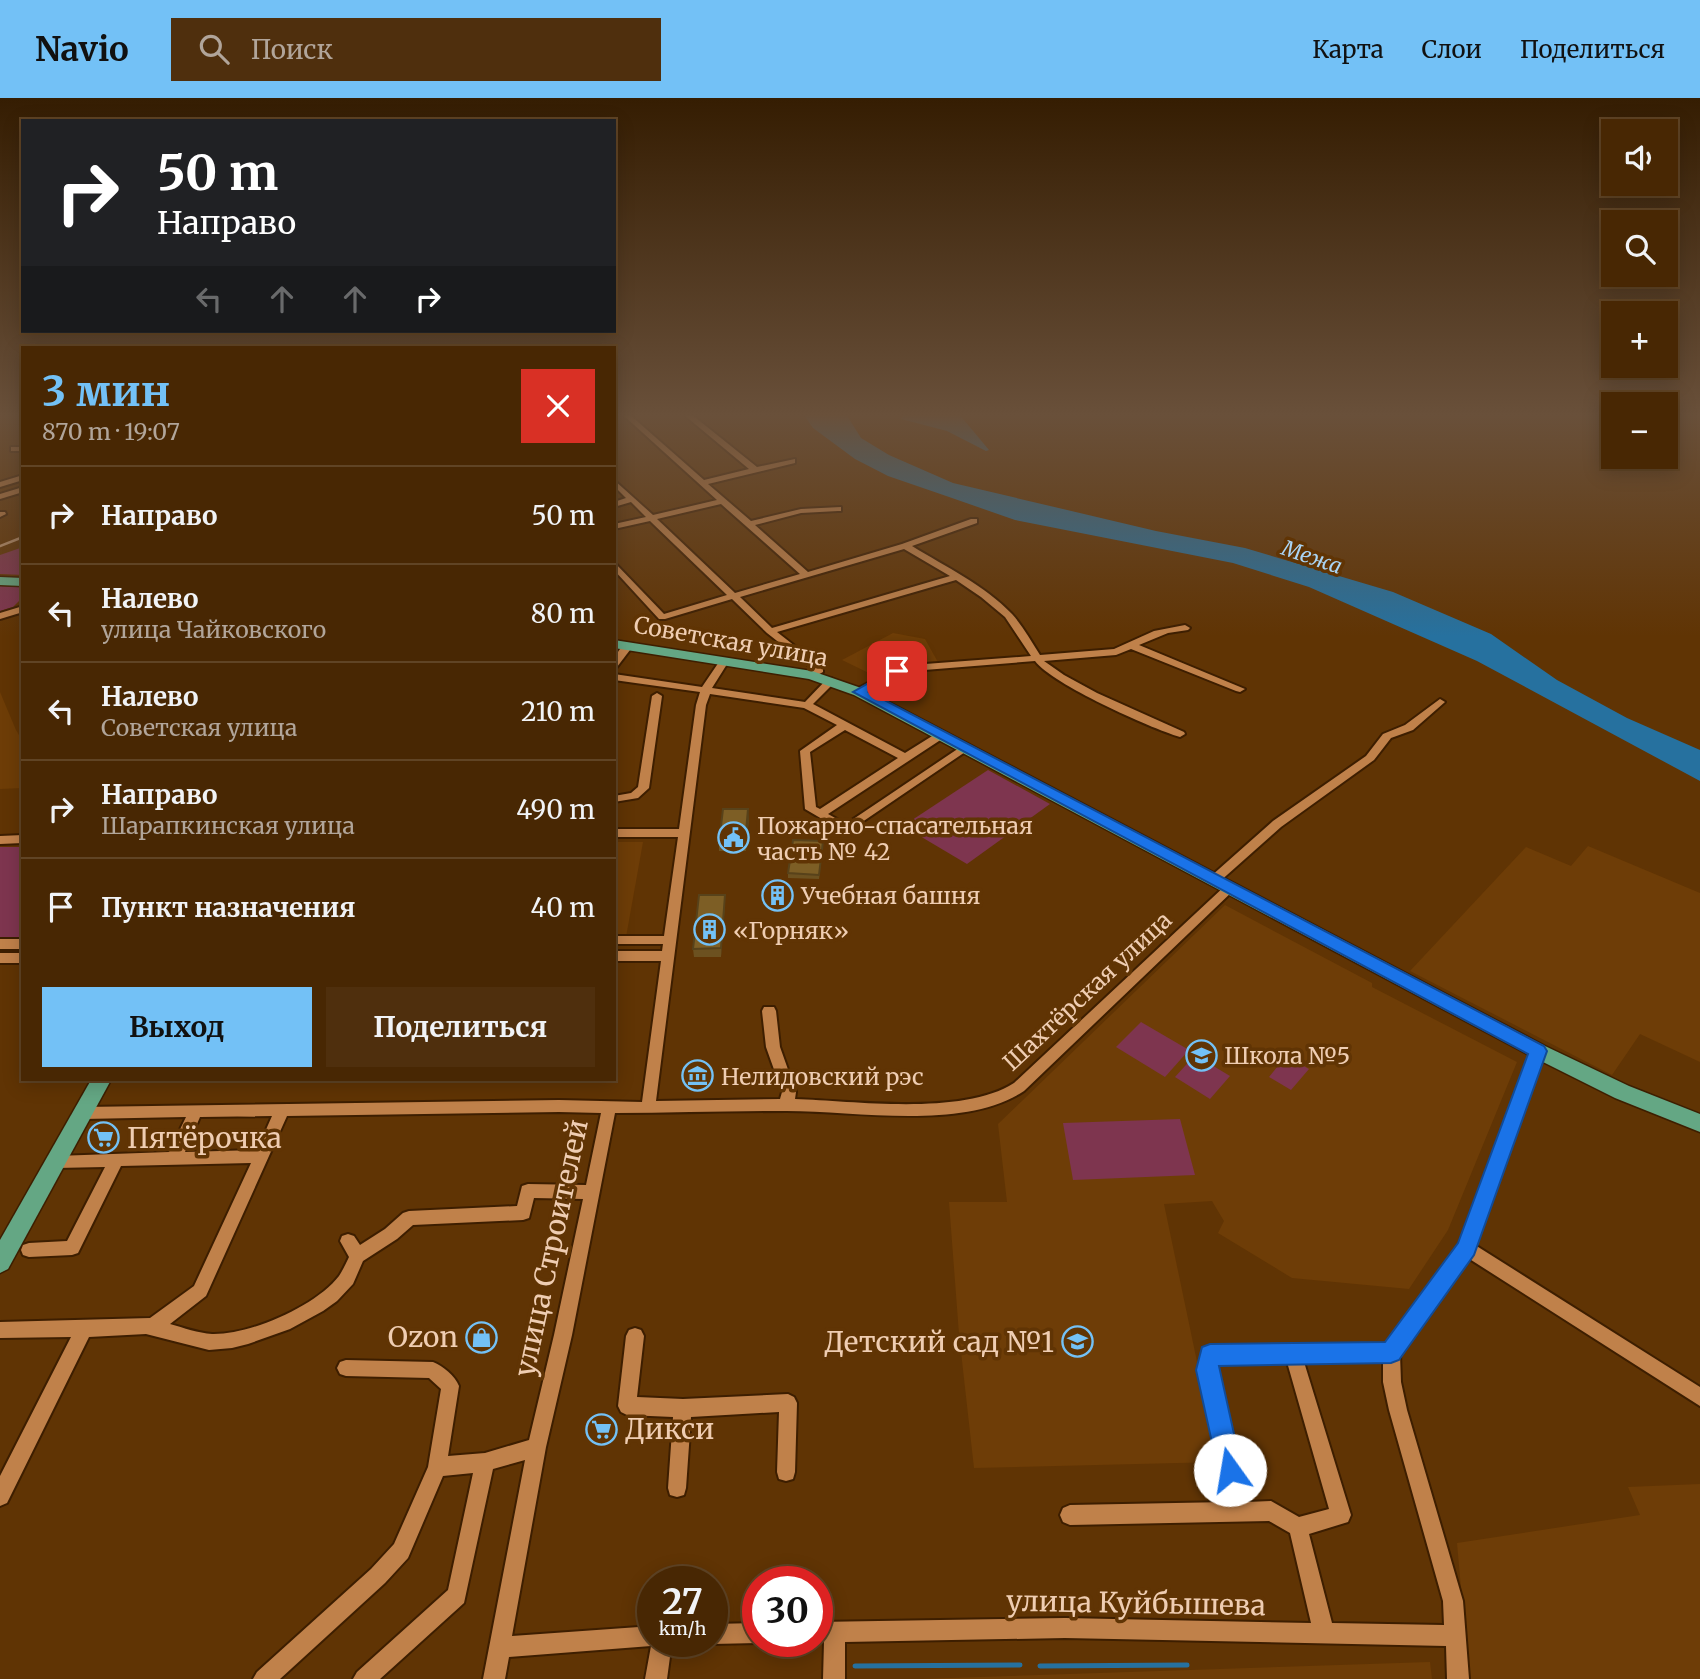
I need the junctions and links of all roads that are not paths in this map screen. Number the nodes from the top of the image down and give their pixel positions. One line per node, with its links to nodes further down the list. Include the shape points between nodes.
1 (620, 488): 5 (street)
2 (708, 488): 6 (street)
3 (21, 490): 4 (street)
4 (0, 497)
5 (632, 499): 7 (street); 9 (street)
6 (723, 501): 9 (street); 11 (street)
7 (616, 504)
8 (838, 509): 11 (street, via 801,511)
9 (653, 518): 12 (street); 19 (street)
10 (974, 521): 13 (street)
11 (750, 524): 15 (street)
12 (616, 527)
13 (905, 546): 15 (street); 16 (street)
14 (616, 567): 19 (street, via 662,617)
15 (805, 573): 19 (street)
16 (956, 577): 23 (street); 26 (street, via 1007,613)
17 (0, 581): 18 (main road)
18 (21, 582)
19 (734, 595): 23 (street)
20 (21, 610): 21 (street)
21 (0, 616)
22 (1185, 628): 25 (street, via 1156,631)
23 (770, 631): 28 (street, via 820,670)
24 (621, 645): 27 (main road, Советская улица)
25 (1132, 646): 26 (street); 32 (street)
26 (1038, 659): 33 (street, via 912,668); 38 (street, via 1063,678)
27 (724, 661): 28 (main road, Советская улица); 31 (street)
28 (812, 675): 30 (main road, Советская улица)
29 (616, 677): 31 (street)
30 (831, 681): 33 (main road, Советская улица); 36 (street)
31 (706, 689): 36 (street); 45 (street)
32 (1240, 689)
33 (859, 692): 39 (main road, Советская улица)
34 (657, 696): 42 (street, via 643,788 634,796)
35 (1440, 702): 48 (street, Шахтёрская улица, via 1401,733 1387,736 1370,758 1277,824)
36 (807, 705): 37 (street)
37 (845, 726): 41 (street); 43 (street, via 805,751 811,809)
38 (1180, 734)
39 (942, 735): 40 (main road, Советская улица); 41 (street)
40 (966, 748): 43 (street, via 846,829); 48 (main road, Советская улица)
41 (906, 758): 43 (street)
42 (616, 799)
43 (820, 814)
44 (616, 833): 45 (street)
45 (682, 833): 50 (street)
46 (21, 839): 47 (street)
47 (0, 840)
48 (1222, 884): 58 (main road, Советская улица); 60 (street, Шахтёрская улица, via 1004,1097 954,1108)
49 (616, 940): 50 (street)
50 (670, 940): 54 (street)
51 (0, 944): 52 (street)
52 (21, 944)
53 (616, 956): 54 (street)
54 (667, 956): 62 (street)
55 (0, 958): 56 (street)
56 (21, 958)
57 (769, 1011): 60 (street, via 773,1047 789,1092)
58 (1538, 1051): 66 (main road, Советская улица); 72 (street)
59 (100, 1081): 65 (main road)
60 (786, 1105): 62 (street, Шахтёрская улица)
61 (609, 1108): 62 (street, улица Строителей); 63 (street); 71 (street, улица Строителей)
62 (648, 1108)
63 (283, 1109): 64 (street); 67 (street)
64 (196, 1111): 65 (street); 68 (street)
65 (83, 1112): 70 (main road)
66 (1700, 1123)
67 (262, 1156): 68 (street); 76 (street, via 200,1291)
68 (174, 1158): 69 (street)
69 (116, 1160): 70 (street); 74 (street, via 72,1248)
70 (56, 1162): 75 (main road)
71 (592, 1192): 73 (street, via 528,1191 523,1213 409,1218 390,1234); 85 (street, улица Строителей)
72 (1466, 1248): 80 (street); 83 (street)
73 (352, 1249): 76 (street, via 344,1284 321,1303 271,1329 216,1342 193,1341)
74 (29, 1250)
75 (0, 1262)
76 (152, 1327): 77 (street)
77 (84, 1329): 78 (street); 90 (street)
78 (0, 1330)
79 (635, 1336): 84 (street, via 627,1406)
80 (1391, 1352): 81 (street); 96 (street, via 1398,1410 1453,1601)
81 (1293, 1354): 91 (street, via 1210,1355 1207,1370); 93 (street, via 1341,1516)
82 (346, 1368): 87 (street, via 433,1370 450,1386)
83 (1700, 1397)
84 (682, 1408): 88 (street, via 788,1403); 89 (street)
85 (537, 1447): 86 (street); 98 (street, улица Строителей)
86 (485, 1462): 87 (street); 102 (street, via 457,1596)
87 (437, 1467): 101 (street, via 401,1551)
88 (786, 1472)
89 (677, 1488)
90 (0, 1496)
91 (1240, 1511): 92 (street); 93 (street, via 1271,1511)
92 (1070, 1515)
93 (1298, 1527): 95 (street)
94 (833, 1632): 95 (street, улица Куйбышева, via 1065,1628)
95 (1324, 1633): 96 (street, улица Куйбышева)
96 (1454, 1636): 106 (street)
97 (637, 1637): 98 (street)
98 (500, 1647): 103 (street, улица Строителей)
99 (660, 1657): 104 (street)
100 (830, 1657): 105 (street)
101 (264, 1679)
102 (364, 1679)
103 (494, 1679)
104 (656, 1679)
105 (834, 1679)
106 (1458, 1679)

